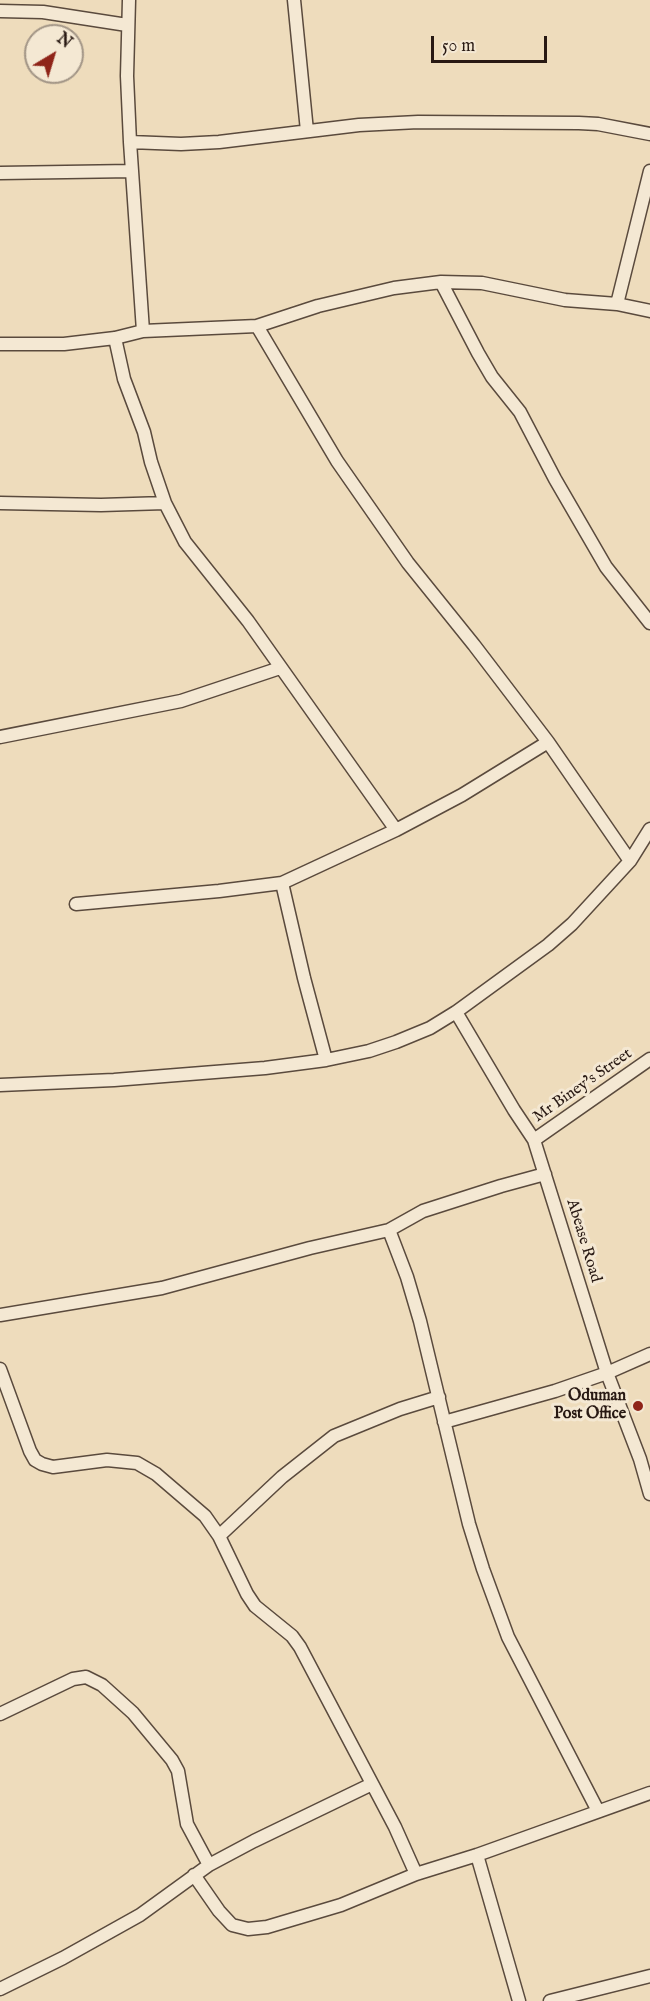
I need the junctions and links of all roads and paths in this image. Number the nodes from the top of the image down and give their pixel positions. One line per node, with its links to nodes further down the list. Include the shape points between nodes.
1 (129, 0): 4 (street)
2 (294, 0): 5 (street)
3 (0, 11): 4 (street, via 43,12)
4 (127, 25): 7 (street)
5 (307, 131): 6 (street, via 463,122 588,124); 7 (street, via 219,142)
6 (650, 134)
7 (130, 142): 8 (street)
8 (132, 171): 10 (street); 15 (street)
9 (650, 171): 12 (street)
10 (0, 173)
11 (441, 282): 12 (street, via 482,283 565,300); 14 (street, via 394,288 318,306); 20 (street, via 478,353 520,412 606,567)
12 (617, 304): 13 (street)
13 (650, 311)
14 (257, 326): 15 (street); 23 (street, via 337,461 402,554)
15 (143, 331): 16 (street)
16 (115, 338): 17 (street, via 64,344); 19 (street, via 124,379)
17 (0, 344)
18 (0, 503): 19 (street)
19 (165, 503): 21 (street, via 185,542)
20 (650, 622)
21 (280, 668): 22 (street, via 181,700); 25 (street)
22 (0, 737)
23 (548, 742): 25 (street); 26 (street)
24 (650, 829): 26 (street)
25 (396, 830): 27 (street)
26 (630, 861): 29 (street, via 548,945)
27 (282, 883): 28 (street); 31 (street)
28 (76, 904)
29 (456, 1012): 31 (street, via 396,1042); 33 (street, Abease Road)
30 (650, 1059): 33 (street, Mr Biney’s Street)
31 (326, 1060): 32 (street, via 180,1075)
32 (0, 1085)
33 (534, 1140): 34 (street, Abease Road)
34 (546, 1174): 35 (street, via 423,1211); 39 (street, Abease Road)
35 (389, 1230): 36 (street, via 162,1288); 40 (street, via 407,1276)
36 (0, 1315)
37 (650, 1354): 39 (street)
38 (0, 1370): 44 (street, via 35,1460 53,1467 107,1460 137,1463 205,1515)
39 (608, 1373): 41 (street); 42 (street, Abease Road)
40 (439, 1397): 41 (street); 44 (street, via 334,1436 282,1477)
41 (444, 1422): 48 (street, via 469,1524 508,1636)
42 (645, 1457): 43 (street, Abease Road)
43 (650, 1494)
44 (219, 1536): 46 (street, via 255,1606 300,1647)
45 (0, 1714): 50 (street, via 73,1679 86,1677 102,1685 133,1713 172,1760 178,1771 187,1824)
46 (372, 1784): 50 (street); 51 (street)
47 (650, 1793): 48 (street)
48 (598, 1811): 49 (street)
49 (477, 1855): 51 (street); 55 (street)
50 (209, 1865): 52 (street)
51 (416, 1874): 52 (street, via 341,1905 248,1929 232,1925)
52 (194, 1875): 54 (street, via 140,1915)
53 (650, 1976): 56 (street)
54 (0, 1989)
55 (519, 2001)
56 (550, 2001)

